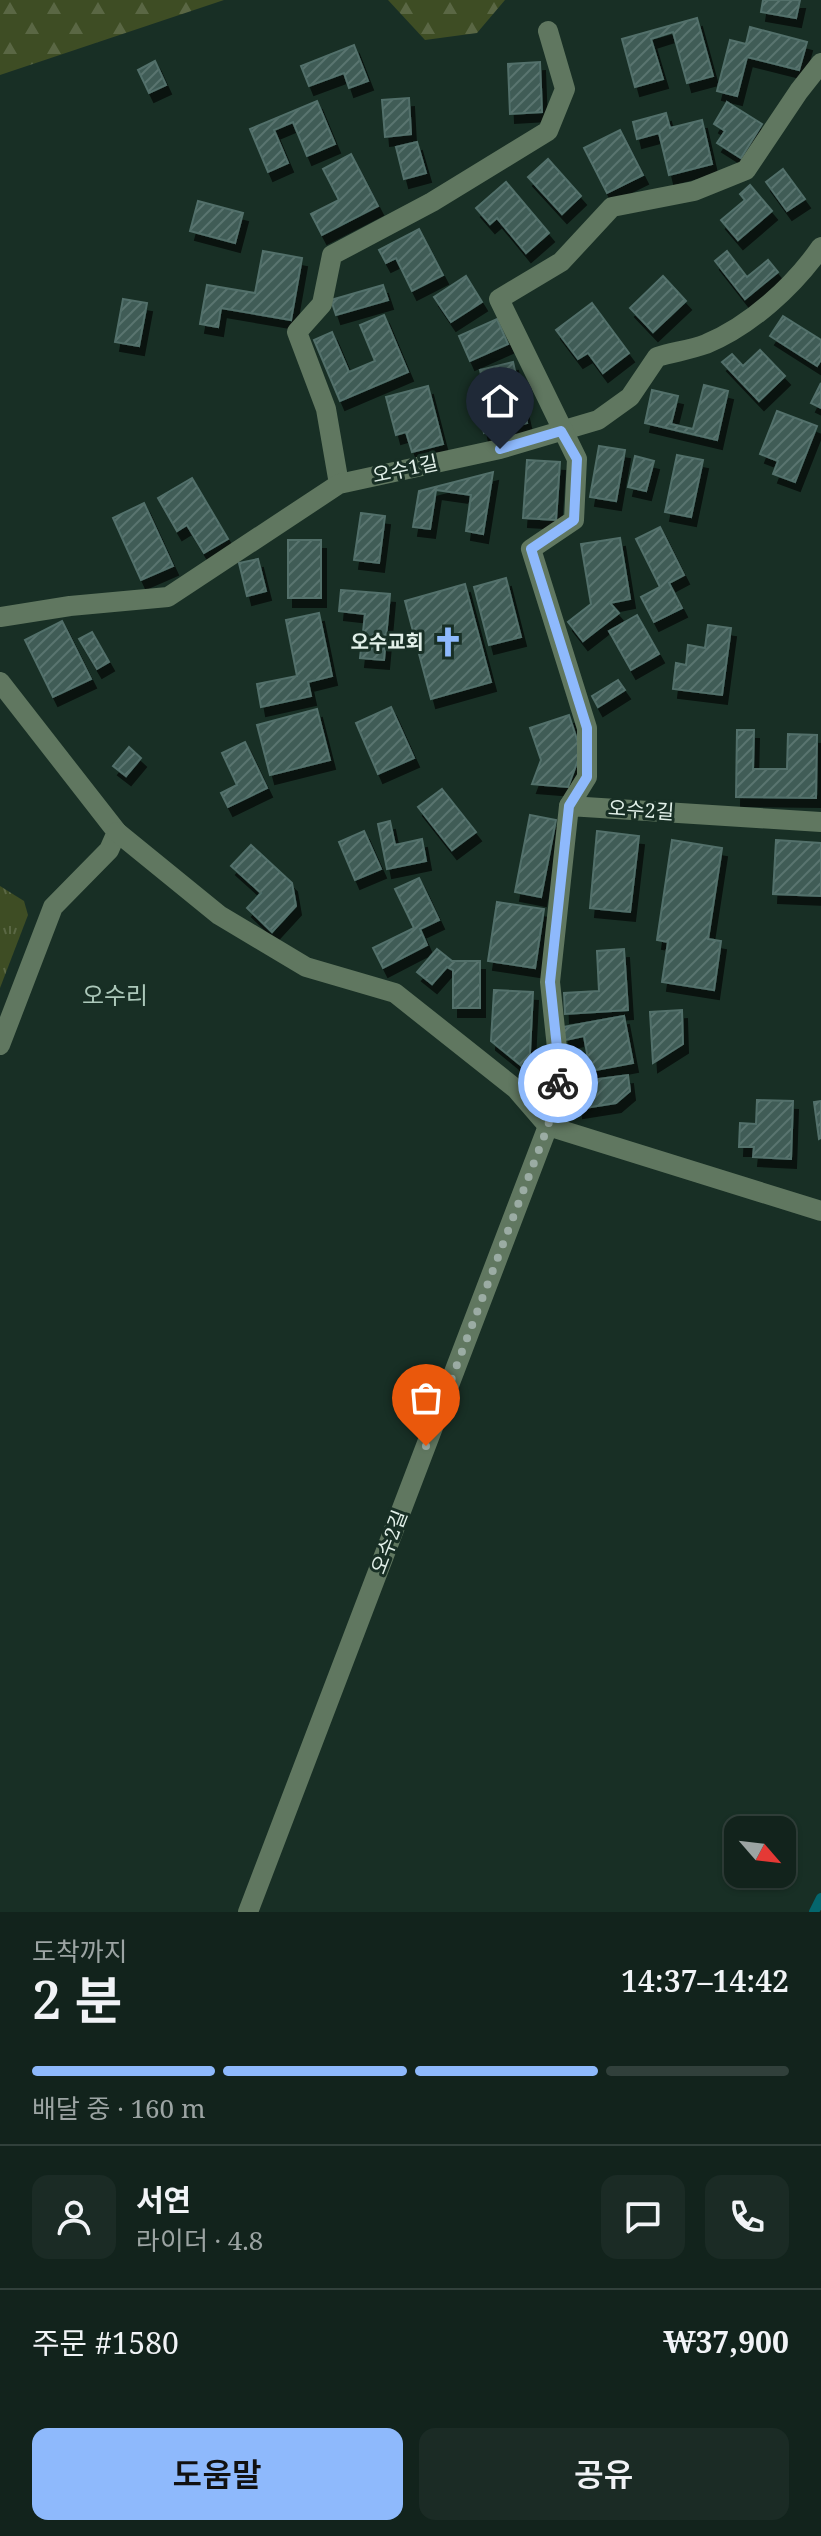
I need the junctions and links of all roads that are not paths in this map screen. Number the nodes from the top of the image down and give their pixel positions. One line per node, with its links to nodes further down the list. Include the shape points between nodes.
1 (548, 31): 5 (street, via 565,89 548,131 332,255 322,304 297,332 326,409)
2 (821, 63): 4 (street, via 746,170 694,191 612,207 561,262 499,299)
3 (821, 247): 4 (street, 오수1길, via 763,310 707,343 657,357 630,397 598,420)
4 (561, 431): 5 (street, 오수1길); 8 (street, via 577,459 574,520 531,549 587,728 587,777)
5 (339, 484): 6 (street, 오수1길, via 168,597)
6 (0, 617)
7 (0, 682): 10 (street)
8 (569, 806): 9 (street, 오수2길); 12 (street, 오수2길, via 550,982 560,1076)
9 (821, 822)
10 (117, 832): 11 (street, via 109,850 53,907); 12 (street, via 219,915 306,967 395,993 516,1089)
11 (0, 1045)
12 (548, 1126): 13 (street); 14 (street, 오수2길)
13 (821, 1211)
14 (248, 1912)

